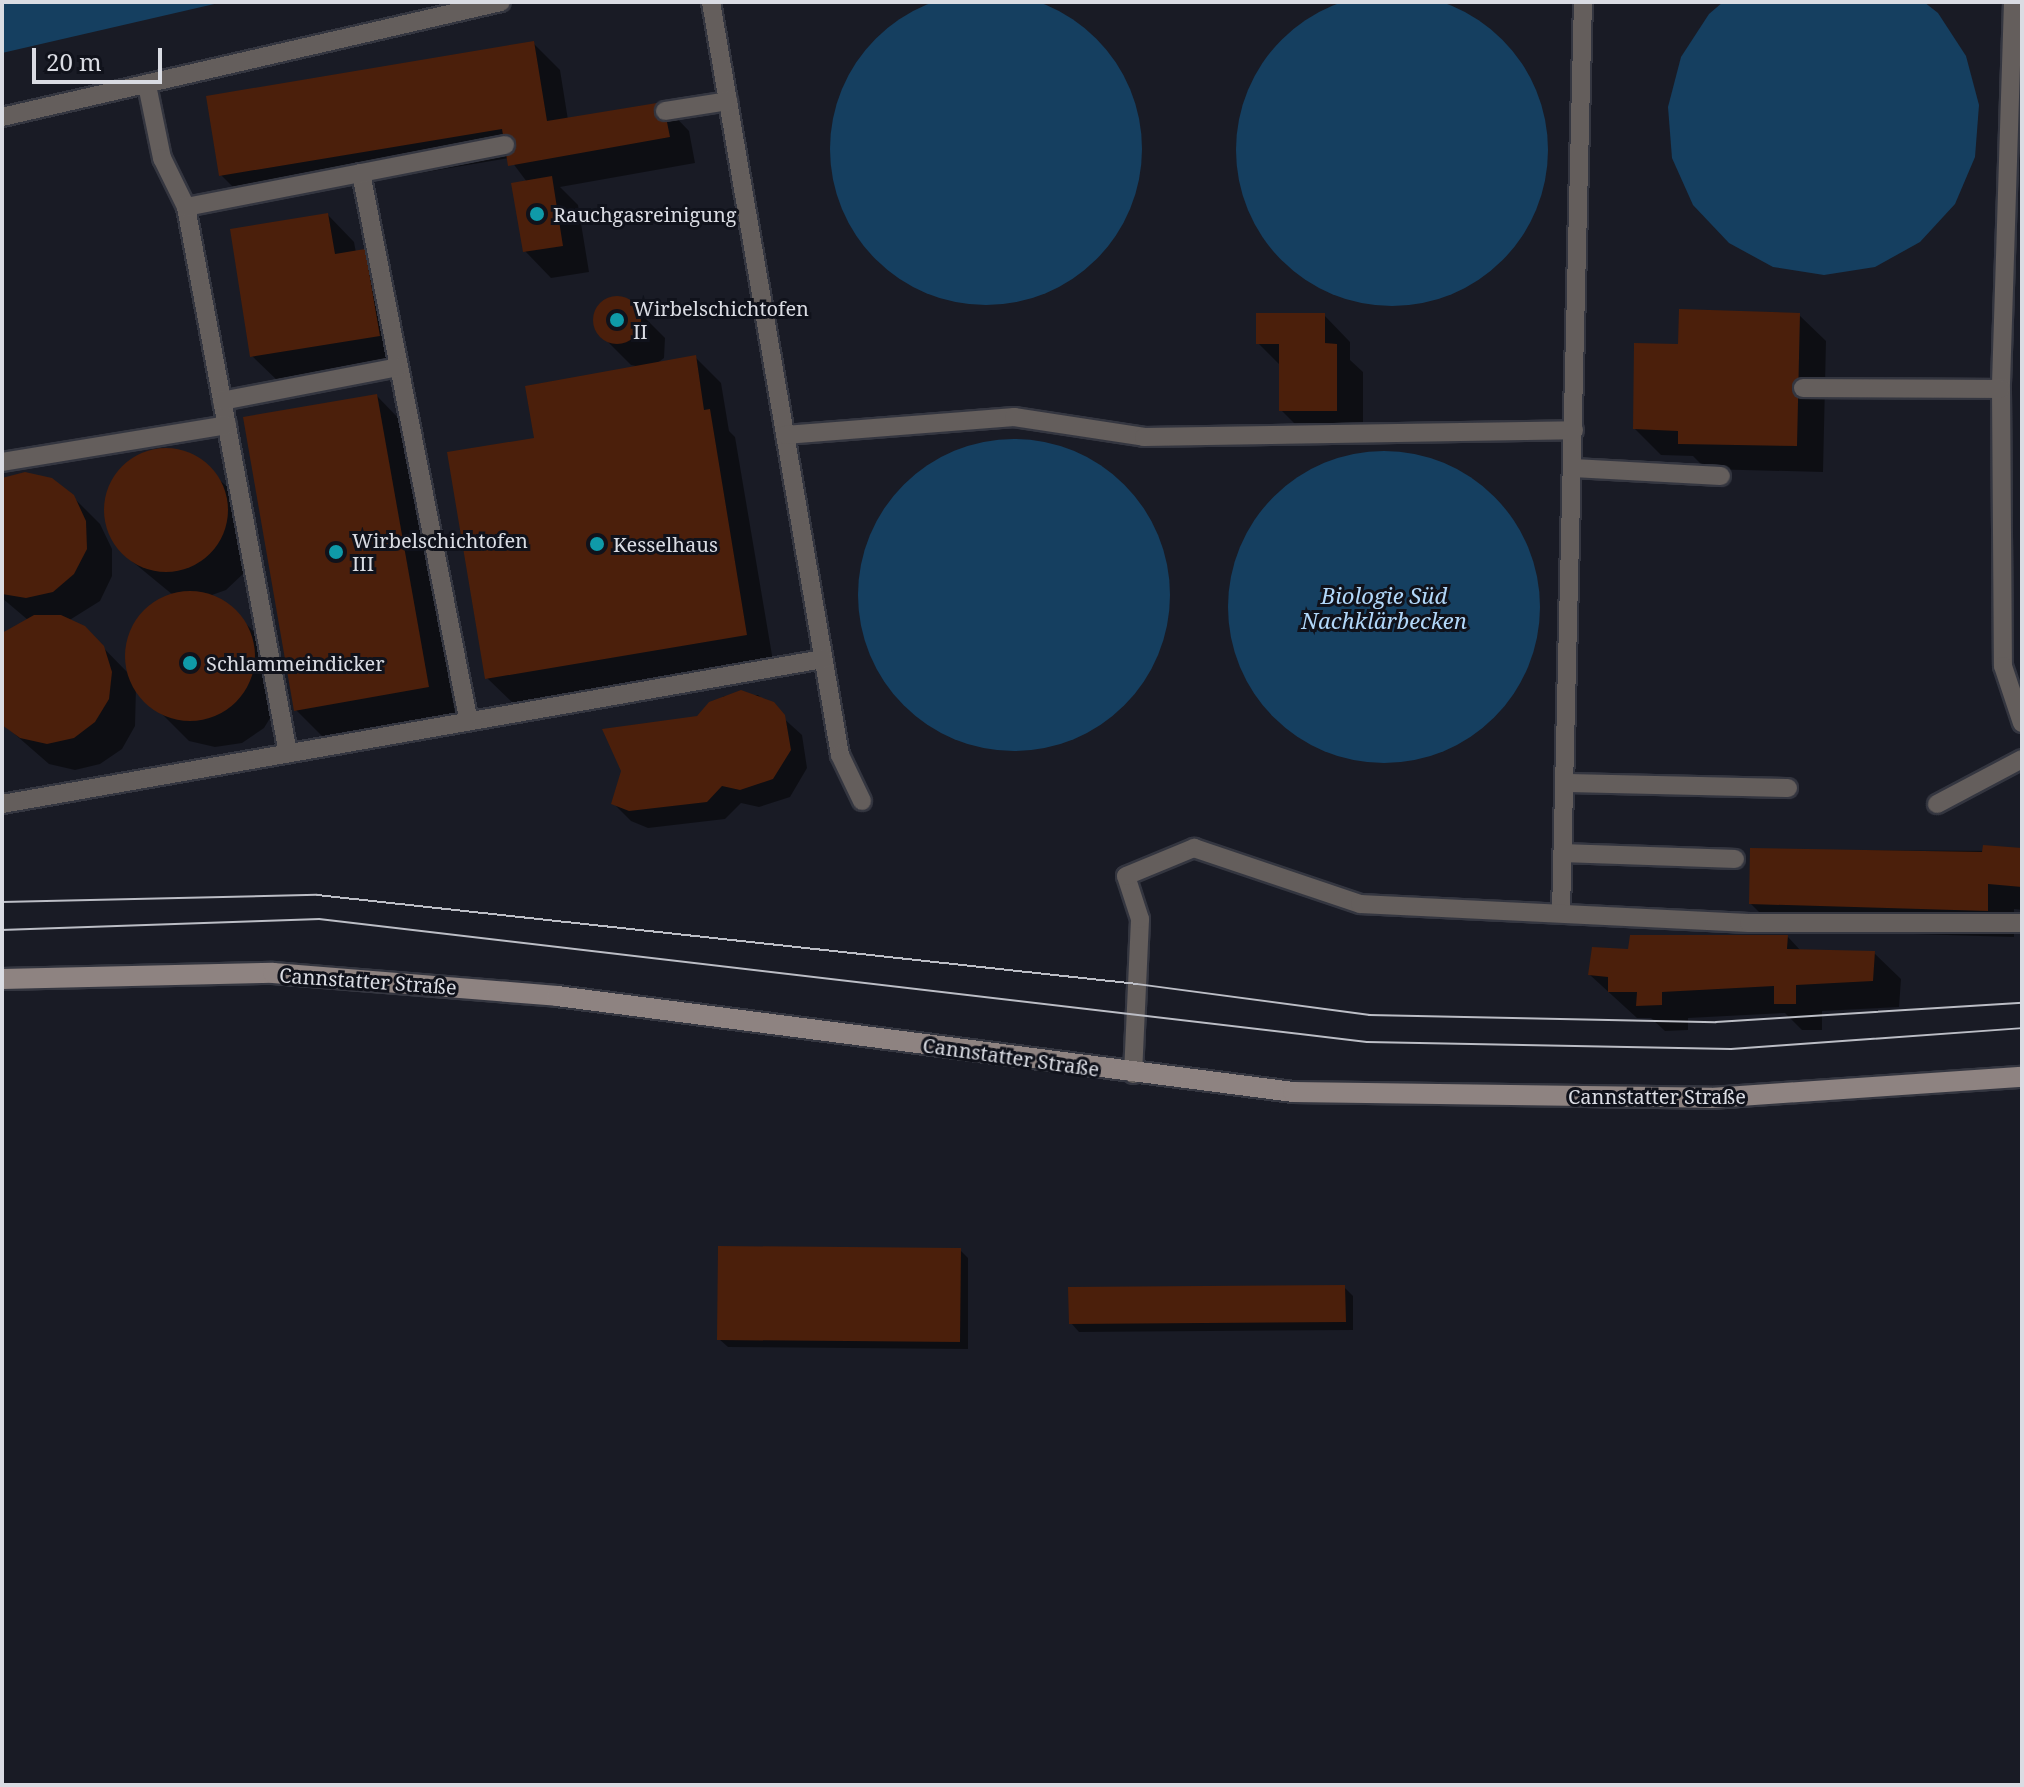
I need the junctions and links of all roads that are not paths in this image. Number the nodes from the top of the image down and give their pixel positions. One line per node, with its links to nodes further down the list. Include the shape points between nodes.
1 (501, 2): 5 (lane)
2 (711, 2): 6 (lane)
3 (1583, 2): 17 (lane)
4 (2013, 2): 14 (lane)
5 (147, 85): 8 (lane); 11 (lane, via 162,158)
6 (728, 101): 7 (lane); 18 (lane)
7 (665, 111)
8 (2, 117)
9 (505, 145): 10 (lane)
10 (361, 173): 11 (lane); 12 (lane)
11 (186, 207): 15 (lane)
12 (399, 367): 15 (lane); 23 (lane)
13 (1803, 388): 14 (lane)
14 (2001, 389): 24 (lane, via 2003,666)
15 (222, 401): 16 (lane)
16 (227, 425): 19 (lane); 25 (lane)
17 (1574, 430): 18 (lane, via 1144,437 1014,417); 20 (lane)
18 (785, 435): 22 (lane)
19 (2, 462)
20 (1573, 468): 21 (lane); 27 (lane)
21 (1721, 476)
22 (823, 659): 23 (lane); 29 (lane, via 840,755)
23 (468, 718): 25 (lane)
24 (2022, 723)
25 (288, 753): 30 (lane)
26 (2022, 759): 31 (lane)
27 (1566, 783): 28 (lane); 32 (lane)
28 (1788, 788)
29 (862, 801)
30 (2, 804)
31 (1937, 804)
32 (1563, 853): 33 (lane); 34 (lane)
33 (1735, 859)
34 (1561, 913): 35 (lane, via 1749,923); 37 (lane, via 1360,904 1194,848 1126,876 1140,919)
35 (2022, 923)
36 (2, 979): 37 (main road, Cannstatter Straße, via 273,973 541,994)
37 (1133, 1074): 38 (main road, Cannstatter Straße, via 1293,1092 1711,1098)
38 (2022, 1077)

